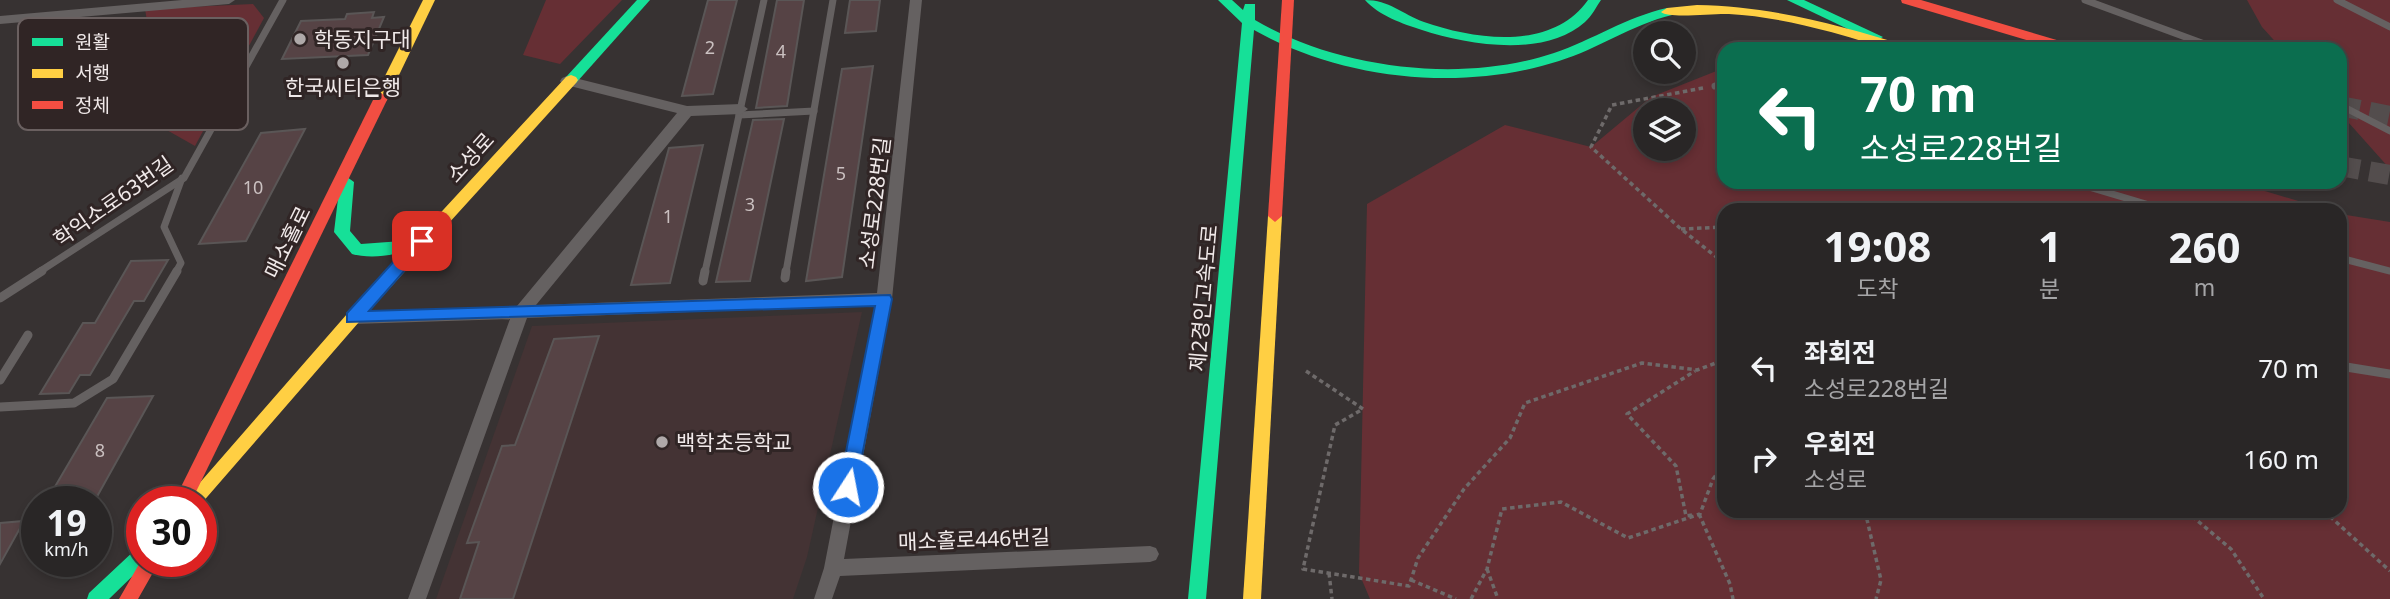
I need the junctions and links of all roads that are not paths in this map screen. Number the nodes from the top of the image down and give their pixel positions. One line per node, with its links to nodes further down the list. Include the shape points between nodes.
1 (229, 0): 17 (street)
2 (283, 0): 26 (lane, 학익소로63번길)
3 (429, 0): 34 (main road, 매소홀로)
4 (644, 0): 27 (main road, 소성로)
5 (764, 0): 31 (lane)
6 (833, 0): 30 (lane)
7 (916, 0): 44 (street, 소성로228번길)
8 (1224, 0): 22 (main road, via 1257,27 1320,54 1370,65 1428,70 1515,67 1561,56 1645,16 1672,10 1713,8 1796,19)
9 (1250, 0): 62 (main road, 제2경인고속도로)
10 (1288, 0): 63 (main road)
11 (1371, 0): 12 (main road, via 1419,28 1450,37 1489,40 1552,32 1586,14)
12 (1595, 0)
13 (1793, 0): 23 (main road)
14 (1907, 0): 24 (main road)
15 (2085, 0): 25 (lane)
16 (2337, 0): 21 (lane)
17 (177, 2): 19 (street)
18 (18, 18): 20 (street)
19 (20, 18)
20 (0, 20)
21 (2390, 27)
22 (1878, 42)
23 (1887, 42)
24 (2043, 42)
25 (2199, 42)
26 (248, 62)
27 (567, 81): 29 (street); 38 (main road, 소성로)
28 (2347, 109): 33 (lane)
29 (687, 111): 31 (street); 45 (street)
30 (814, 111): 31 (lane); 41 (lane)
31 (740, 112): 42 (lane)
32 (209, 130): 35 (lane, 학익소로63번길)
33 (2390, 131)
34 (351, 159): 38 (main road, via 342,232 357,250 405,247); 52 (main road, 매소홀로)
35 (182, 178): 43 (lane, 학익소로63번길); 51 (lane, via 164,227 181,263 113,379 74,403)
36 (2096, 189): 37 (lane)
37 (2142, 203)
38 (439, 222): 46 (main road, 소성로)
39 (2347, 260): 40 (lane)
40 (2390, 271)
41 (785, 278)
42 (703, 281)
43 (0, 298)
44 (884, 299): 45 (street, 소성로228번길); 55 (street)
45 (520, 314): 46 (street, 소성로228번길); 60 (street)
46 (353, 318): 53 (main road, 소성로)
47 (28, 335): 50 (lane)
48 (2347, 367): 49 (lane)
49 (2390, 374)
50 (0, 380)
51 (0, 407)
52 (190, 486)
53 (206, 486)
54 (1150, 554): 55 (street, 매소홀로446번길)
55 (833, 568): 61 (street)
56 (126, 570): 58 (main road)
57 (141, 577): 59 (main road)
58 (96, 599)
59 (128, 599)
60 (418, 599)
61 (823, 599)
62 (1197, 599)
63 (1252, 599)

